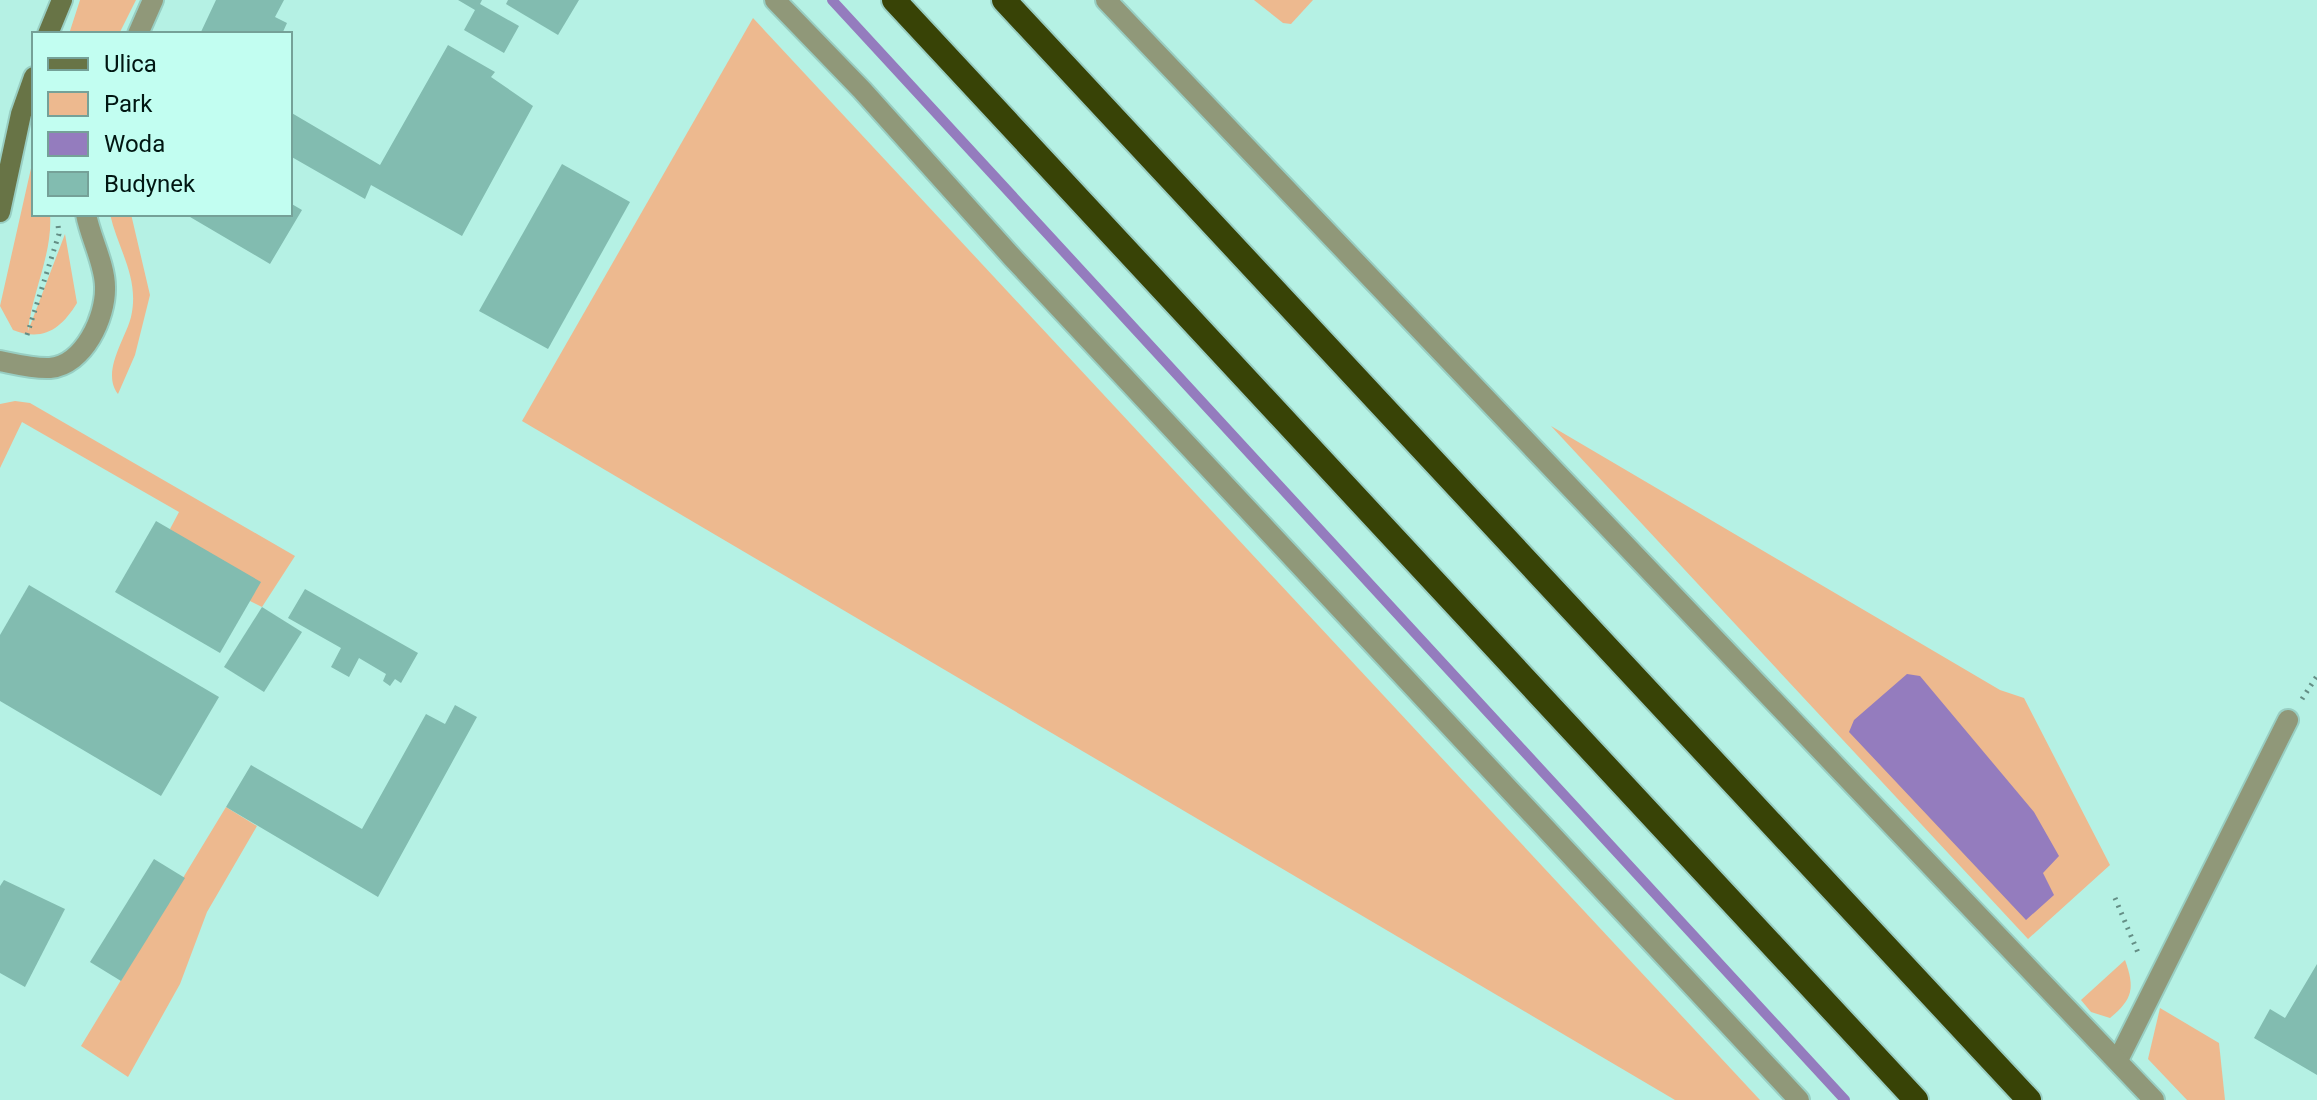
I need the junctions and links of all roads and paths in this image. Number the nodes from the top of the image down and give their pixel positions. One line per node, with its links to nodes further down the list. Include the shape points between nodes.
1 (62, 0): 7 (street)
2 (153, 0): 8 (street)
3 (775, 0): 19 (street)
4 (894, 0): 20 (highway)
5 (1004, 0): 21 (highway)
6 (1106, 0): 18 (street)
7 (49, 32)
8 (139, 32)
9 (32, 83): 10 (street)
10 (0, 212)
11 (57, 216): 13 (path, via 59,234)
12 (87, 216): 14 (street, via 105,285 88,341 63,365)
13 (27, 335)
14 (0, 361)
15 (2288, 720): 17 (street)
16 (2115, 898): 17 (path)
17 (2153, 985): 18 (street)
18 (2118, 1060): 22 (street)
19 (1799, 1100)
20 (1916, 1100)
21 (2029, 1100)
22 (2154, 1100)

